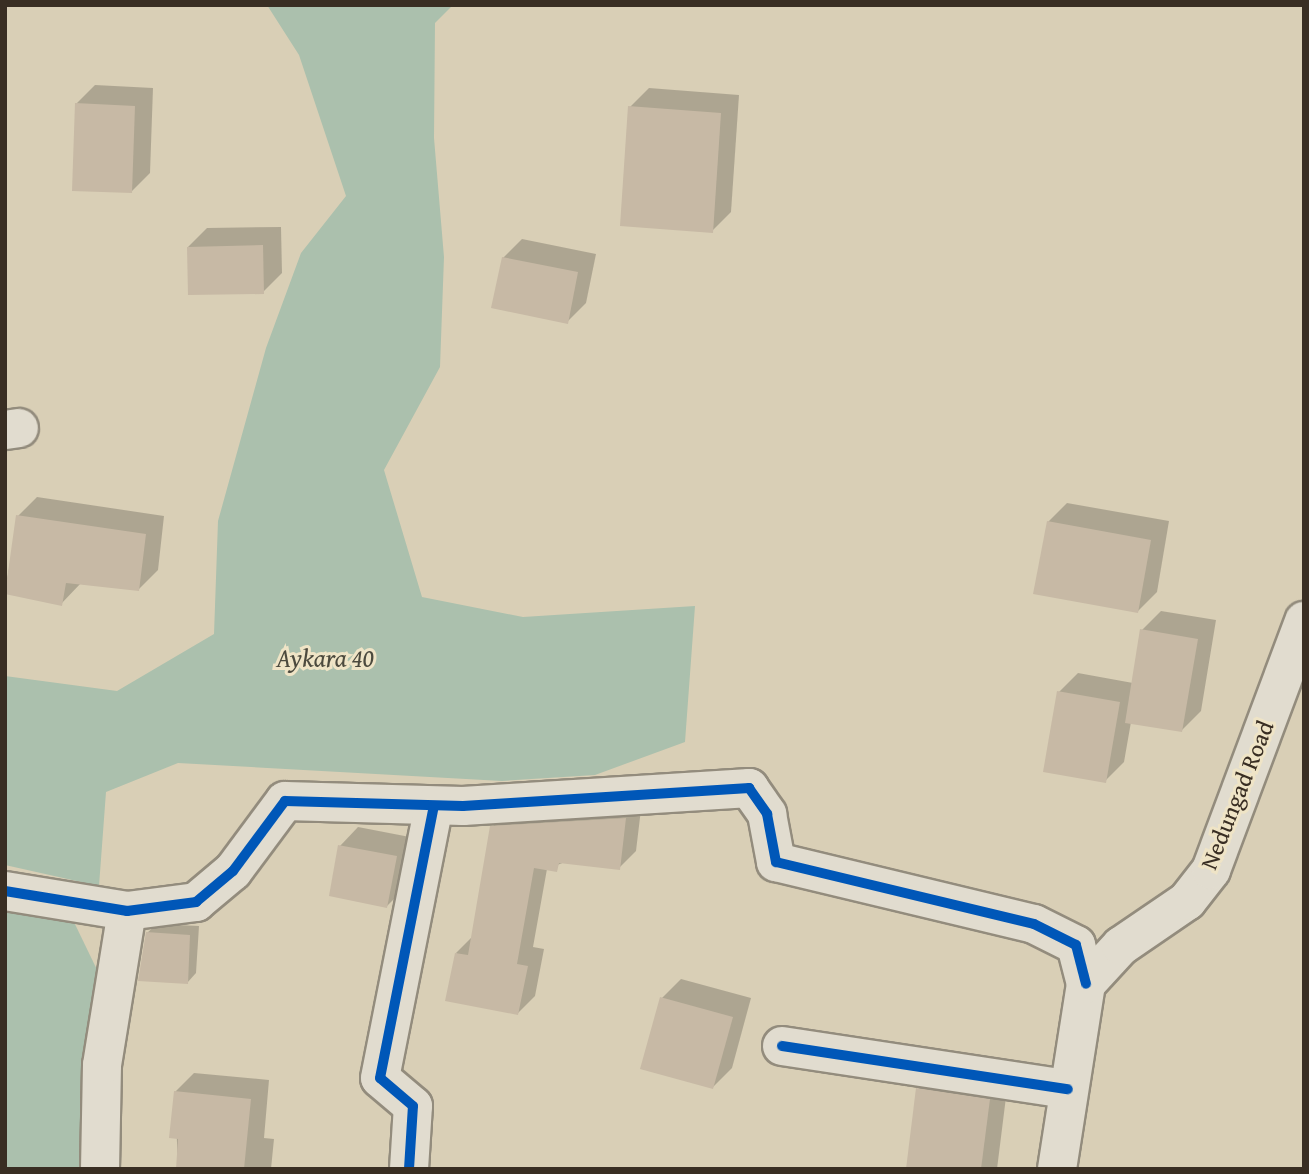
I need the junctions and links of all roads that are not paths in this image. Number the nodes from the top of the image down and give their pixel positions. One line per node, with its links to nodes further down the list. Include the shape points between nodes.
1 (1304, 621): 5 (street, Nedungad Road, via 1211,870 1187,901 1121,946)
2 (434, 806): 4 (street, via 285,801 233,871 196,902); 5 (street, via 749,788 767,814 776,862 1034,924 1076,945); 9 (street, via 380,1078 413,1106)
3 (5, 891): 4 (street)
4 (127, 911): 8 (street, via 103,1053)
5 (1086, 984): 7 (street)
6 (782, 1046): 7 (street)
7 (1068, 1089): 10 (street)
8 (100, 1169)
9 (409, 1169)
10 (1057, 1169)

